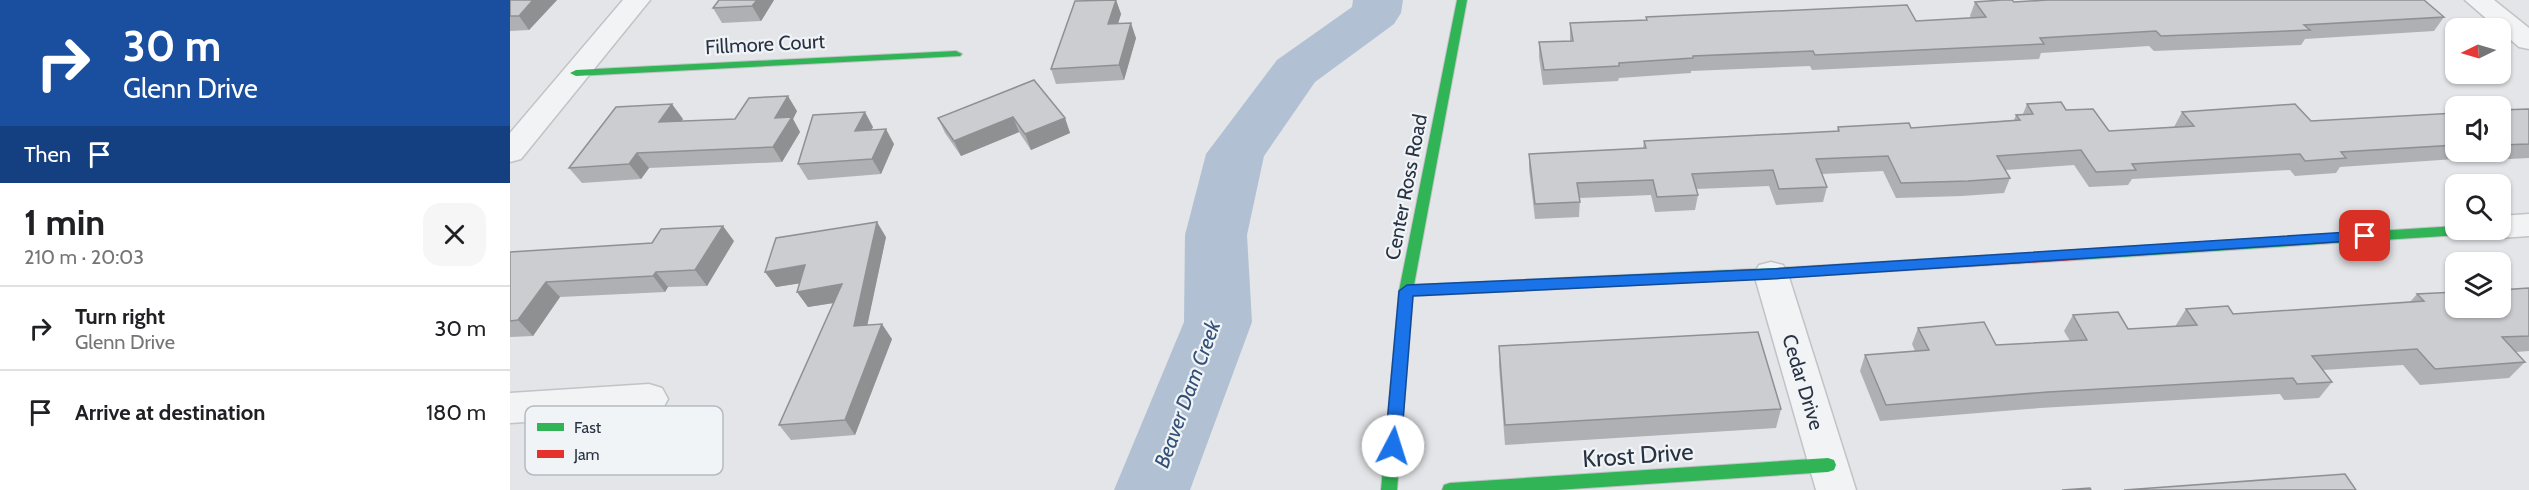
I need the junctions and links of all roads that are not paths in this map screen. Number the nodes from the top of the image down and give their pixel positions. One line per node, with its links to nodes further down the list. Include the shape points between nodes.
1 (637, 0): 6 (street)
2 (1462, 0): 12 (street, Center Ross Road)
3 (2478, 0): 4 (street)
4 (2529, 41)
5 (956, 54): 6 (street, Fillmore Court)
6 (576, 73): 7 (street)
7 (510, 152)
8 (2529, 225): 9 (street)
9 (2511, 226)
10 (2445, 231): 11 (street)
11 (1771, 274): 12 (street); 17 (street, Cedar Drive)
12 (1407, 291): 18 (street, Center Ross Road)
13 (649, 399): 14 (street)
14 (541, 406)
15 (525, 407): 16 (street)
16 (510, 408)
17 (1832, 478): 19 (street, Krost Drive)
18 (1389, 490)
19 (1450, 490)

